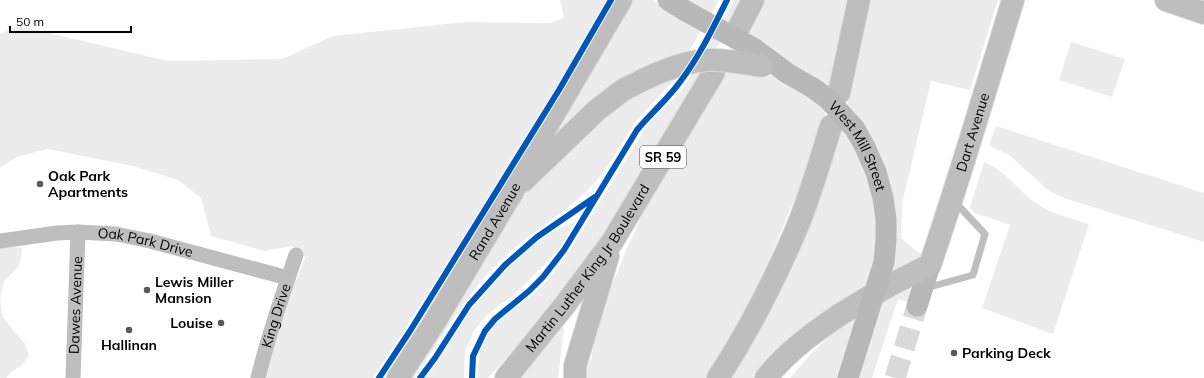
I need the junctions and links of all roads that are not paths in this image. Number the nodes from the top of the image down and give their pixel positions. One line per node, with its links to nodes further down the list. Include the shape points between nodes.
1 (621, 0): 13 (main road, Rand Avenue, via 524,165)
2 (753, 0): 8 (main road)
3 (859, 0): 11 (main road)
4 (1013, 0): 14 (main road, Dart Avenue)
5 (1174, 3): 7 (main road)
6 (676, 5): 10 (street, West Mill Street, bridge, via 755,49)
7 (1204, 13)
8 (738, 29)
9 (714, 72): 17 (main road, Martin Luther King Jr Boulevard / SR 59)
10 (787, 73): 13 (main road, bridge, via 732,61 707,60 656,73 622,90 597,110); 31 (street, West Mill Street, bridge, via 828,99 855,129 866,147 883,198 886,219 884,262)
11 (839, 93)
12 (831, 126): 29 (main road, via 797,229 761,302)
13 (513, 191): 27 (main road, Rand Avenue)
14 (952, 200): 19 (main road, Dart Avenue); 21 (lane, via 985,234 973,275)
15 (78, 232): 16 (street, Oak Park Drive); 20 (street, Oak Park Drive, via 116,234 150,241); 25 (street, Dawes Avenue)
16 (0, 241)
17 (612, 242): 24 (main road); 28 (main road, Martin Luther King Jr Boulevard / SR 59)
18 (296, 255): 20 (street, King Drive)
19 (930, 264): 21 (street, Dart Avenue); 22 (main road, via 882,289)
20 (288, 278): 26 (street, King Drive, via 271,326)
21 (920, 297)
22 (827, 324): 23 (lane); 30 (main road, via 792,351)
23 (802, 352)
24 (575, 372)
25 (73, 378)
26 (258, 378)
27 (398, 378)
28 (506, 378)
29 (718, 378)
30 (766, 378)
31 (848, 378)

